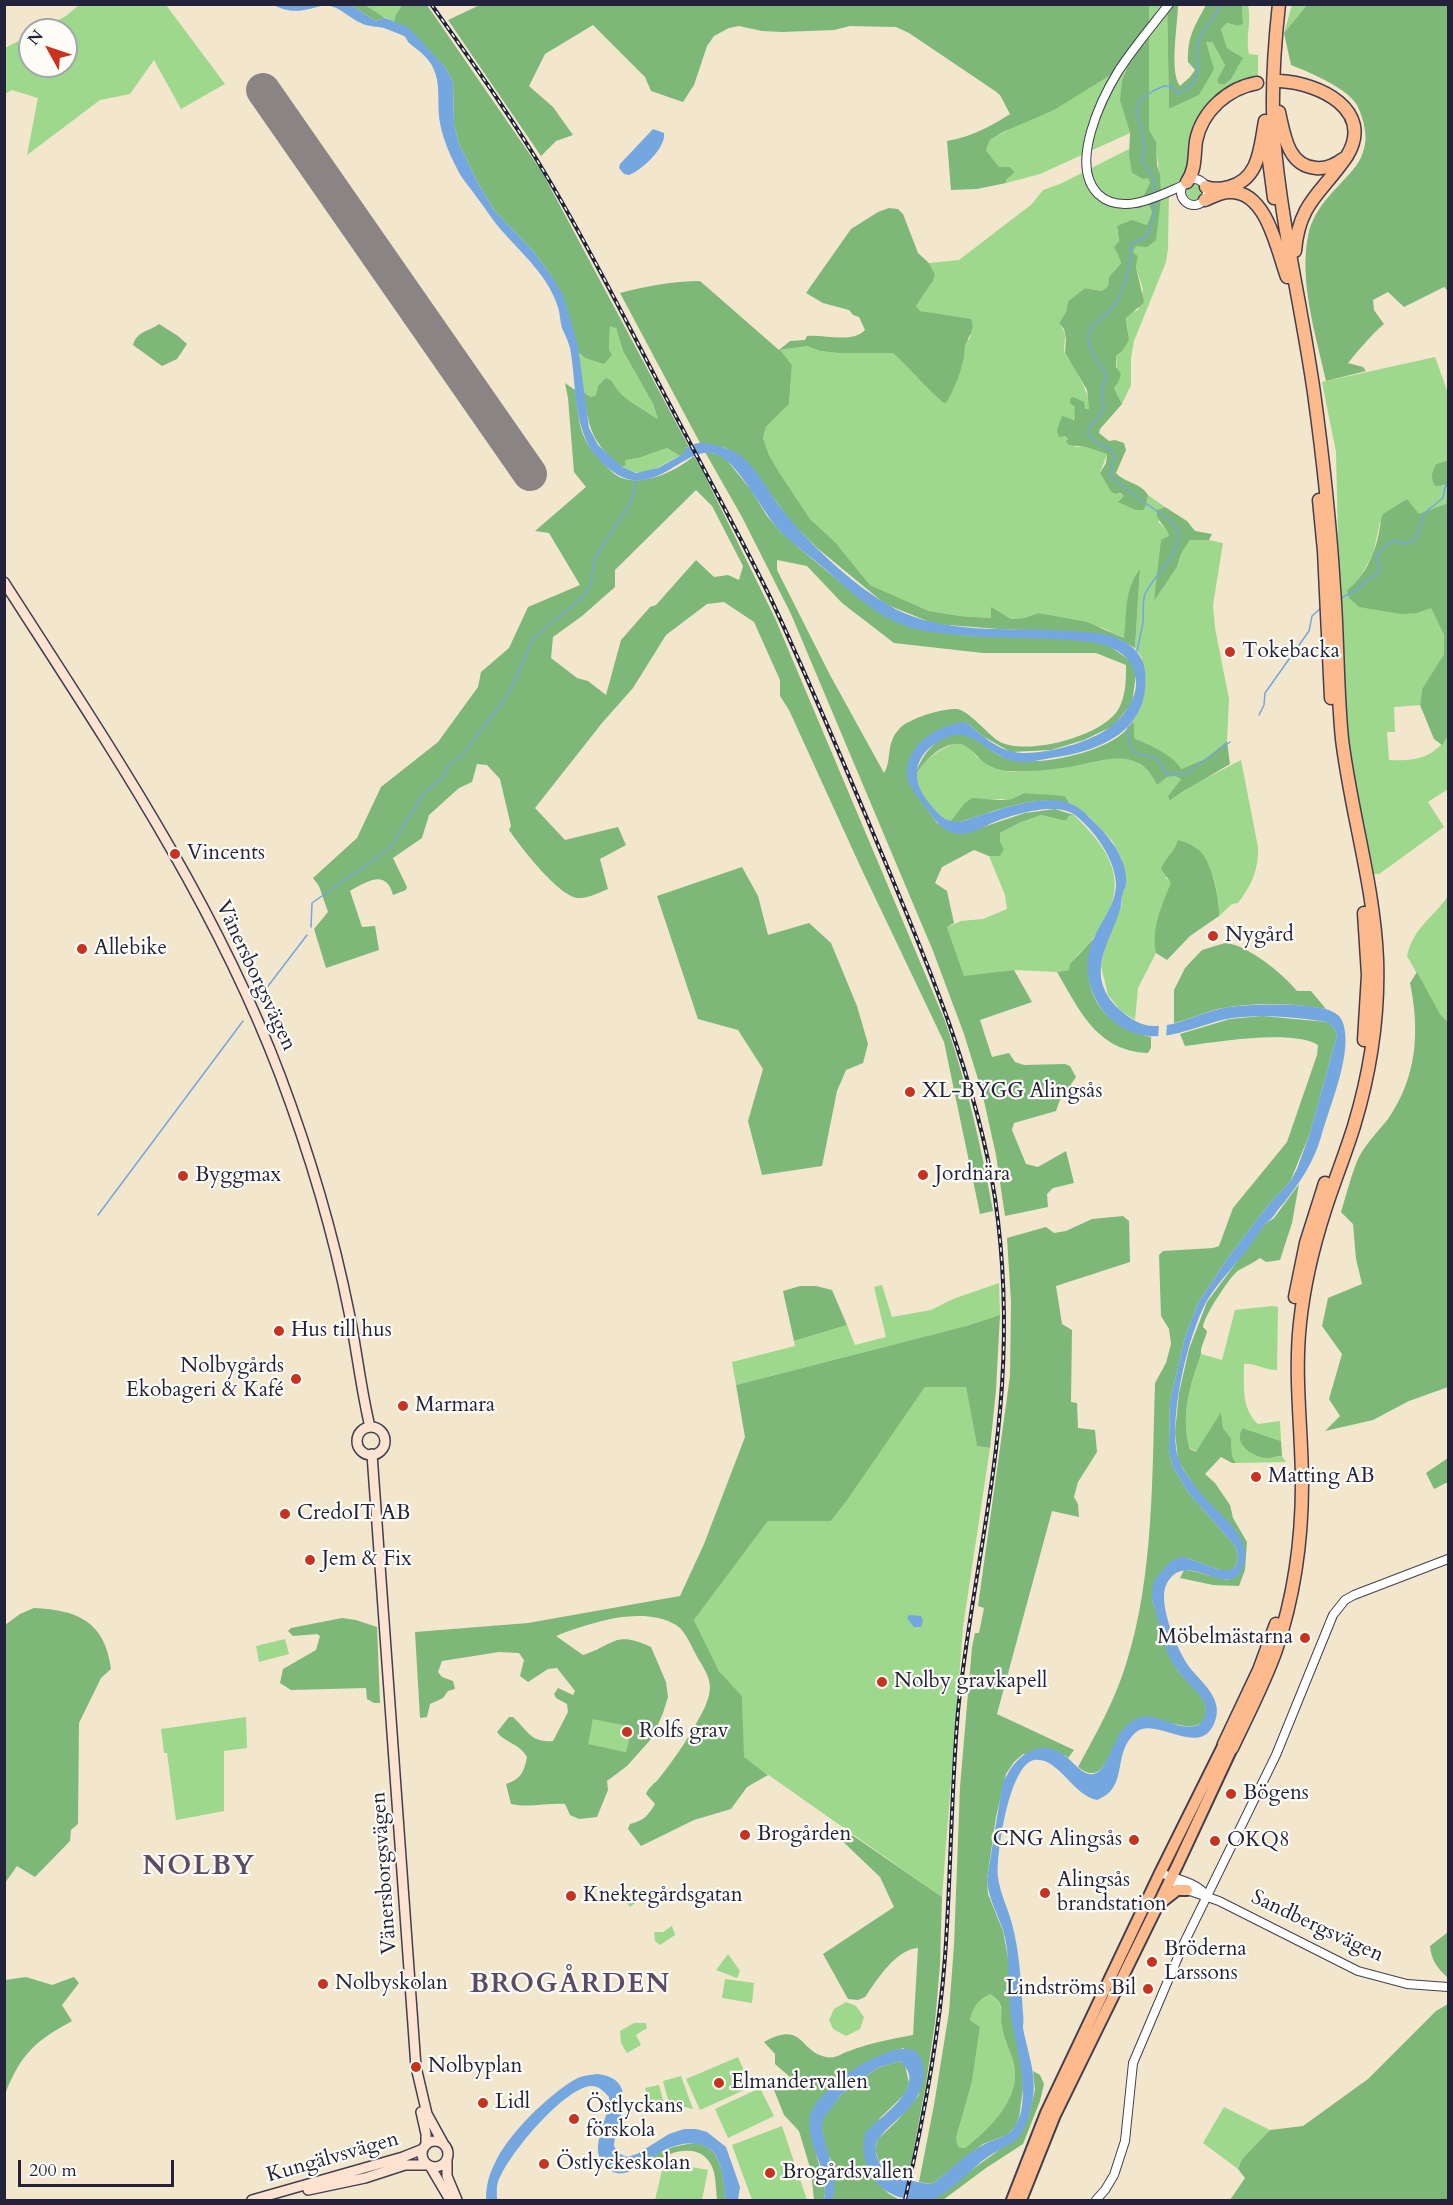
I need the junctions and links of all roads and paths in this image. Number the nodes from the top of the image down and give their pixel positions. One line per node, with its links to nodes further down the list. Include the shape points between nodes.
1 (1169, 4): 11 (street, via 1111,86 1092,131 1086,170 1091,185 1103,198 1121,204)
2 (1270, 4): 6 (highway)
3 (1279, 4): 4 (highway)
4 (1277, 81): 7 (highway, via 1320,90 1347,110 1354,132); 7 (highway, via 1283,133 1296,159 1318,168 1332,166); 13 (highway, via 1277,160)
5 (1257, 83): 8 (highway, via 1232,91 1209,112 1197,135)
6 (1265, 121): 10 (highway, via 1256,164 1248,177 1226,188); 13 (highway, via 1268,162)
7 (1347, 156): 13 (highway, via 1302,216)
8 (1195, 163): 9 (highway); 10 (highway)
9 (1186, 183): 10 (street, via 1196,180); 11 (street); 12 (street, via 1181,192)
10 (1205, 190): 12 (street, via 1200,204 1188,204); 13 (highway, via 1245,195 1256,202)
11 (1165, 194): 12 (street)
12 (1183, 199)
13 (1290, 273): 19 (highway, via 1324,551 1333,731 1362,887 1368,1004 1352,1102 1313,1220 1291,1328 1294,1515 1285,1587 1259,1670)
14 (4, 582): 15 (main road, Vänersborgsvägen, via 175,854 248,996 280,1075 320,1195 349,1311)
15 (370, 1427): 16 (main road, Vänersborgsvägen, via 379,1430 384,1438 381,1450); 16 (main road, Vänersborgsvägen, via 362,1431 357,1441 361,1450)
16 (372, 1454): 18 (main road, Vänersborgsvägen)
17 (1449, 1559): 23 (street, via 1354,1595 1333,1616 1276,1755)
18 (385, 1631): 26 (main road, Vänersborgsvägen, via 416,2067 427,2114); 27 (main road, Vänersborgsvägen, via 389,1756 409,2049 426,2134)
19 (1228, 1746): 20 (highway); 21 (highway)
20 (1160, 1873): 21 (street, Sandbergsvägen); 33 (highway, via 1046,2113)
21 (1171, 1877): 22 (street, Sandbergsvägen); 23 (street, Sandbergsvägen, via 1201,1888); 24 (highway)
22 (1187, 1890): 23 (street, Sandbergsvägen); 24 (highway, via 1177,1890)
23 (1208, 1897): 25 (street, Sandbergsvägen, via 1358,1971 1407,1984); 35 (street, via 1133,2063 1125,2141 1114,2175)
24 (1156, 1908): 34 (highway, via 1054,2115)
25 (1449, 1987)
26 (443, 2143): 27 (main road, via 434,2140); 28 (main road, via 448,2151)
27 (424, 2147): 29 (main road, via 423,2159); 30 (main road, Kungälvsvägen, via 403,2157)
28 (447, 2162): 29 (main road, via 439,2167); 32 (main road, via 447,2176)
29 (429, 2166): 30 (main road, Kungälvsvägen, via 405,2165 364,2178); 31 (main road)
30 (254, 2200)
31 (450, 2200)
32 (457, 2200)
33 (1012, 2200)
34 (1021, 2200)
35 (1096, 2200)

